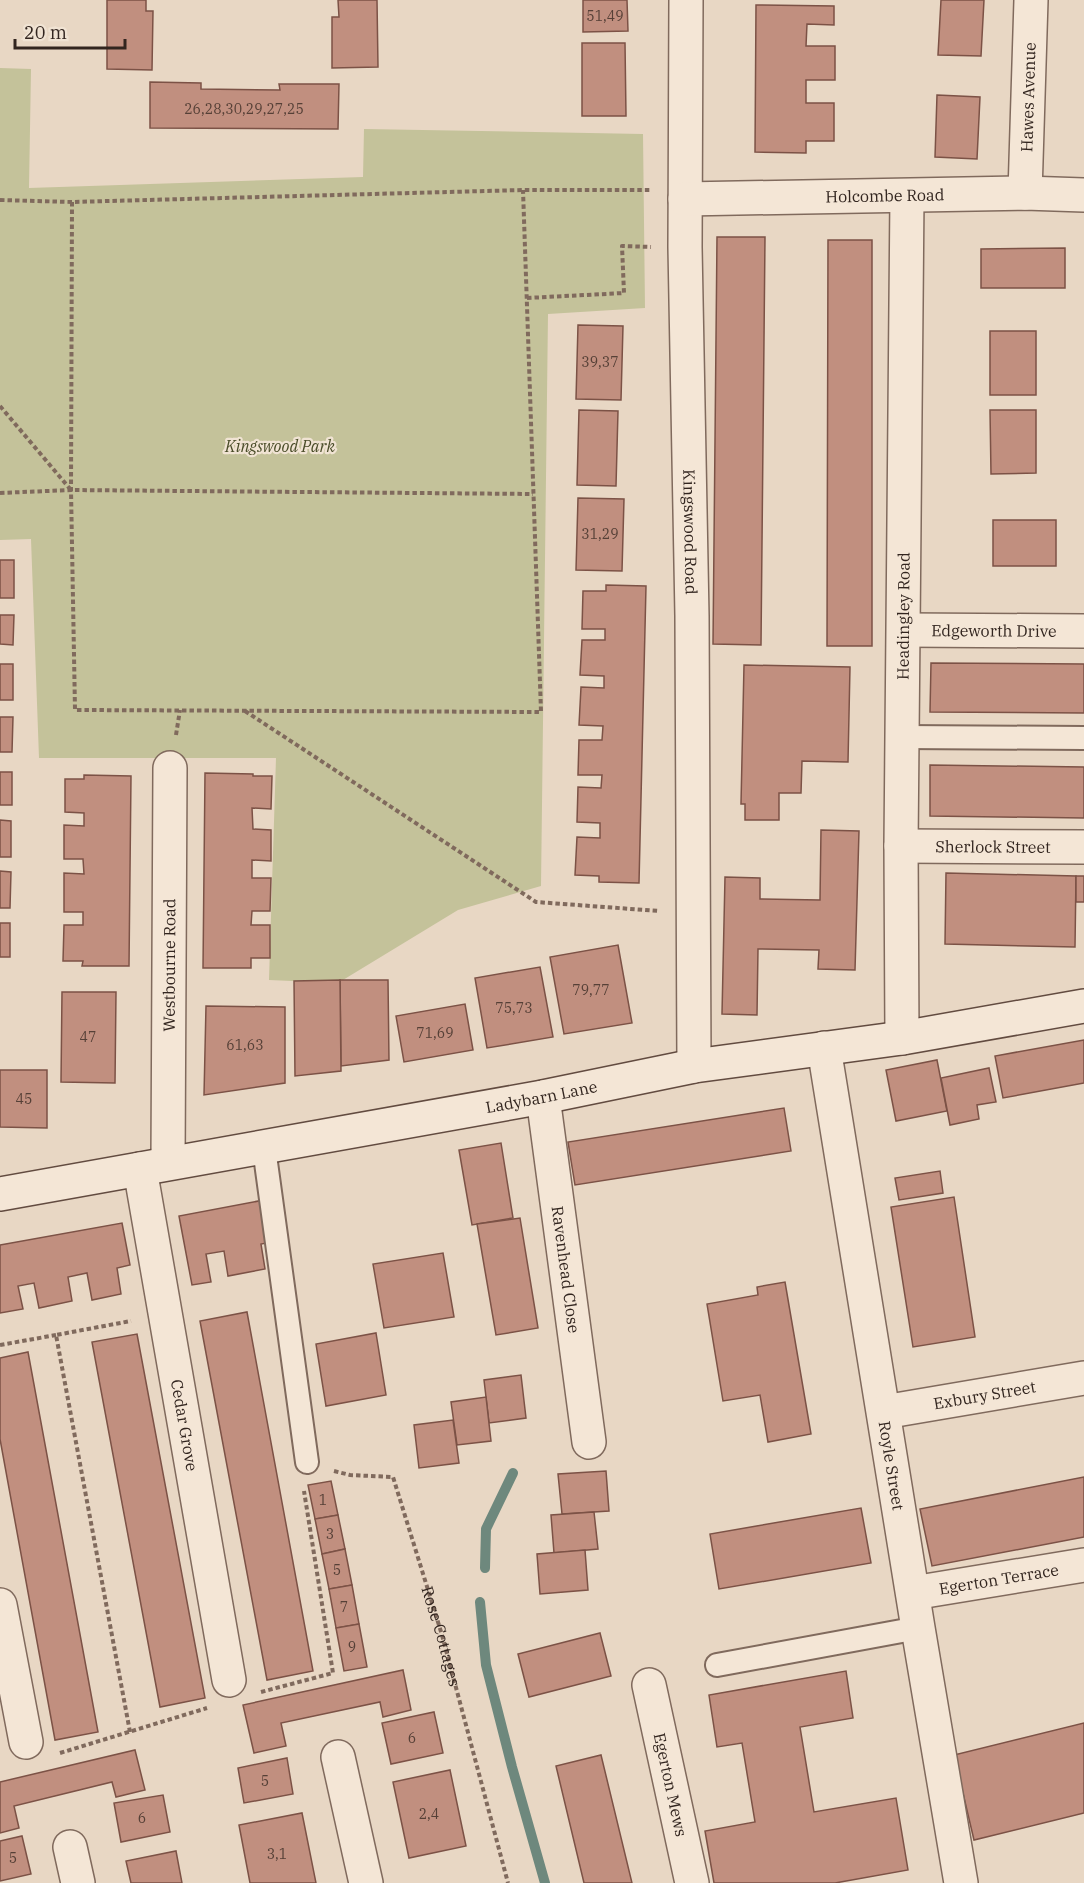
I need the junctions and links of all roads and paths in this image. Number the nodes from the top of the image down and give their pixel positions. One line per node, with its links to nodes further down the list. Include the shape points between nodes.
1 (686, 0): 5 (street, Kingswood Road)
2 (1031, 0): 4 (street, Hawes Avenue)
3 (523, 190): 5 (path); 9 (path); 11 (path)
4 (1025, 193): 6 (street, Holcombe Road); 7 (street, Holcombe Road)
5 (685, 194): 7 (street, Holcombe Road); 10 (street, Kingswood Road)
6 (1084, 195)
7 (907, 196): 16 (street, Headingley Road)
8 (0, 200): 9 (path)
9 (72, 202): 13 (path)
10 (685, 247): 11 (path, via 622,246 624,293); 24 (street, Kingswood Road)
11 (527, 298): 15 (path)
12 (0, 406): 13 (path)
13 (71, 490): 14 (path); 15 (path); 18 (path, via 75,710)
14 (0, 493)
15 (533, 494): 18 (path, via 541,712)
16 (904, 630): 17 (street, Edgeworth Drive); 19 (street, Headingley Road)
17 (1084, 631)
18 (245, 711): 24 (path, via 536,902)
19 (903, 737): 20 (lane); 22 (street, Headingley Road)
20 (1084, 738)
21 (170, 768): 31 (street, Westbourne Road)
22 (902, 846): 23 (street, Sherlock Street); 26 (street, Headingley Road)
23 (1084, 847)
24 (693, 914): 28 (street, Kingswood Road)
25 (1084, 1006): 26 (street, Ladybarn Lane)
26 (902, 1038): 27 (street, Ladybarn Lane)
27 (824, 1048): 28 (street, Ladybarn Lane); 37 (street, Royle Street)
28 (694, 1066): 29 (street, Ladybarn Lane)
29 (543, 1097): 30 (street, Ladybarn Lane); 38 (street, Ravenhead Close)
30 (264, 1148): 31 (street, Ladybarn Lane); 39 (lane)
31 (154, 1166): 32 (street, Ladybarn Lane); 33 (street, Cedar Grove)
32 (0, 1194)
33 (165, 1315): 34 (path); 46 (street, Cedar Grove)
34 (56, 1335): 35 (path); 48 (path)
35 (0, 1345)
36 (1084, 1378): 37 (street, Exbury Street)
37 (884, 1412): 41 (street, Royle Street)
38 (589, 1442)
39 (307, 1462): 46 (path, via 302,1479 333,1673); 54 (path, Rose Cottages, via 350,1475 393,1477 442,1635)
40 (1084, 1565): 41 (street, Egerton Terrace)
41 (913, 1593): 43 (street, Royle Street)
42 (0, 1605): 49 (street)
43 (918, 1628): 44 (lane); 56 (street, Royle Street)
44 (717, 1665)
45 (649, 1685): 55 (street, Egerton Mews)
46 (242, 1687)
47 (210, 1707): 48 (path)
48 (130, 1732): 49 (path, via 30,1762)
49 (26, 1742)
50 (338, 1757): 53 (street)
51 (70, 1847): 52 (street)
52 (78, 1883)
53 (366, 1883)
54 (508, 1883)
55 (692, 1883)
56 (961, 1883)

